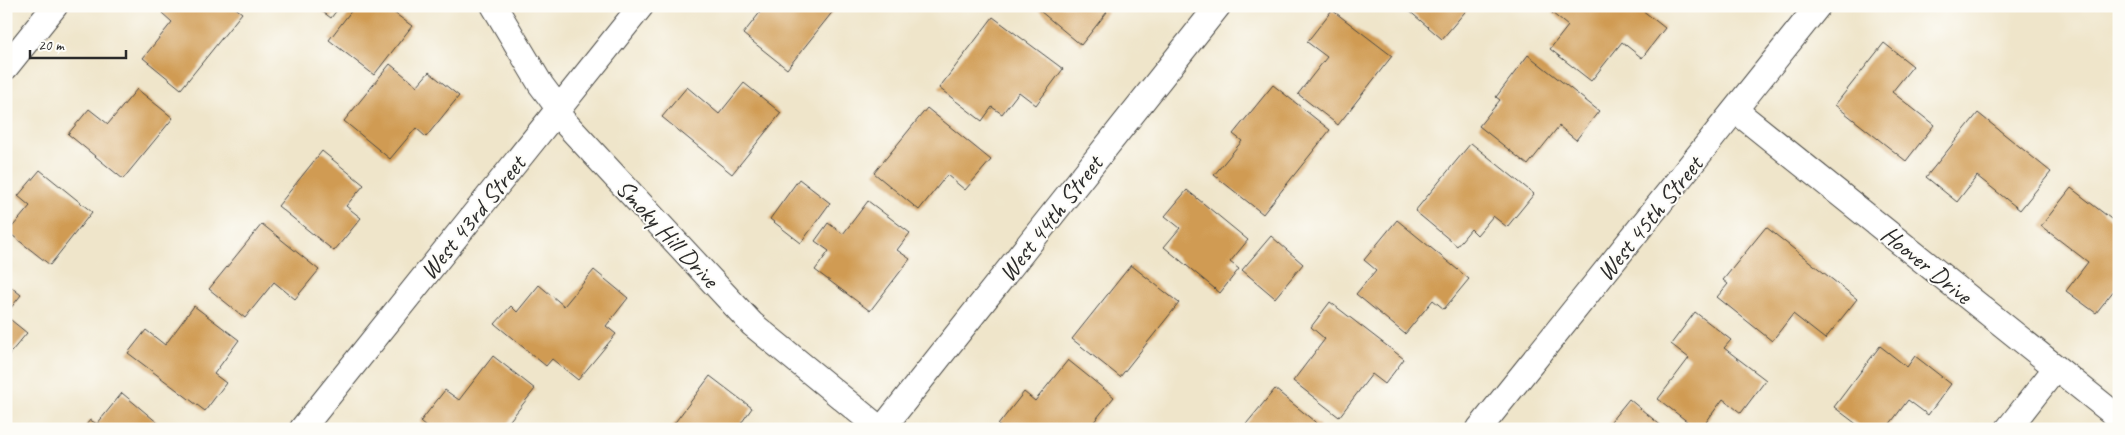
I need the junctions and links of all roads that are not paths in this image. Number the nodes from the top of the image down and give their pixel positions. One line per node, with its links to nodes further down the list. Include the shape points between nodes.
1 (55, 6): 6 (street)
2 (494, 6): 7 (street, Smoky Hill Drive)
3 (641, 6): 7 (street, West 43rd Street)
4 (1218, 6): 12 (street, West 44th Street)
5 (1818, 6): 8 (street, West 45th Street)
6 (6, 67)
7 (559, 109): 11 (street, West 43rd Street); 12 (street, Smoky Hill Drive, via 557,114 752,324)
8 (1735, 110): 9 (street, Hoover Drive); 13 (street, West 45th Street)
9 (2056, 368): 10 (street, Hoover Drive); 14 (street)
10 (2119, 418)
11 (302, 429)
12 (881, 429)
13 (1479, 429)
14 (2008, 429)

